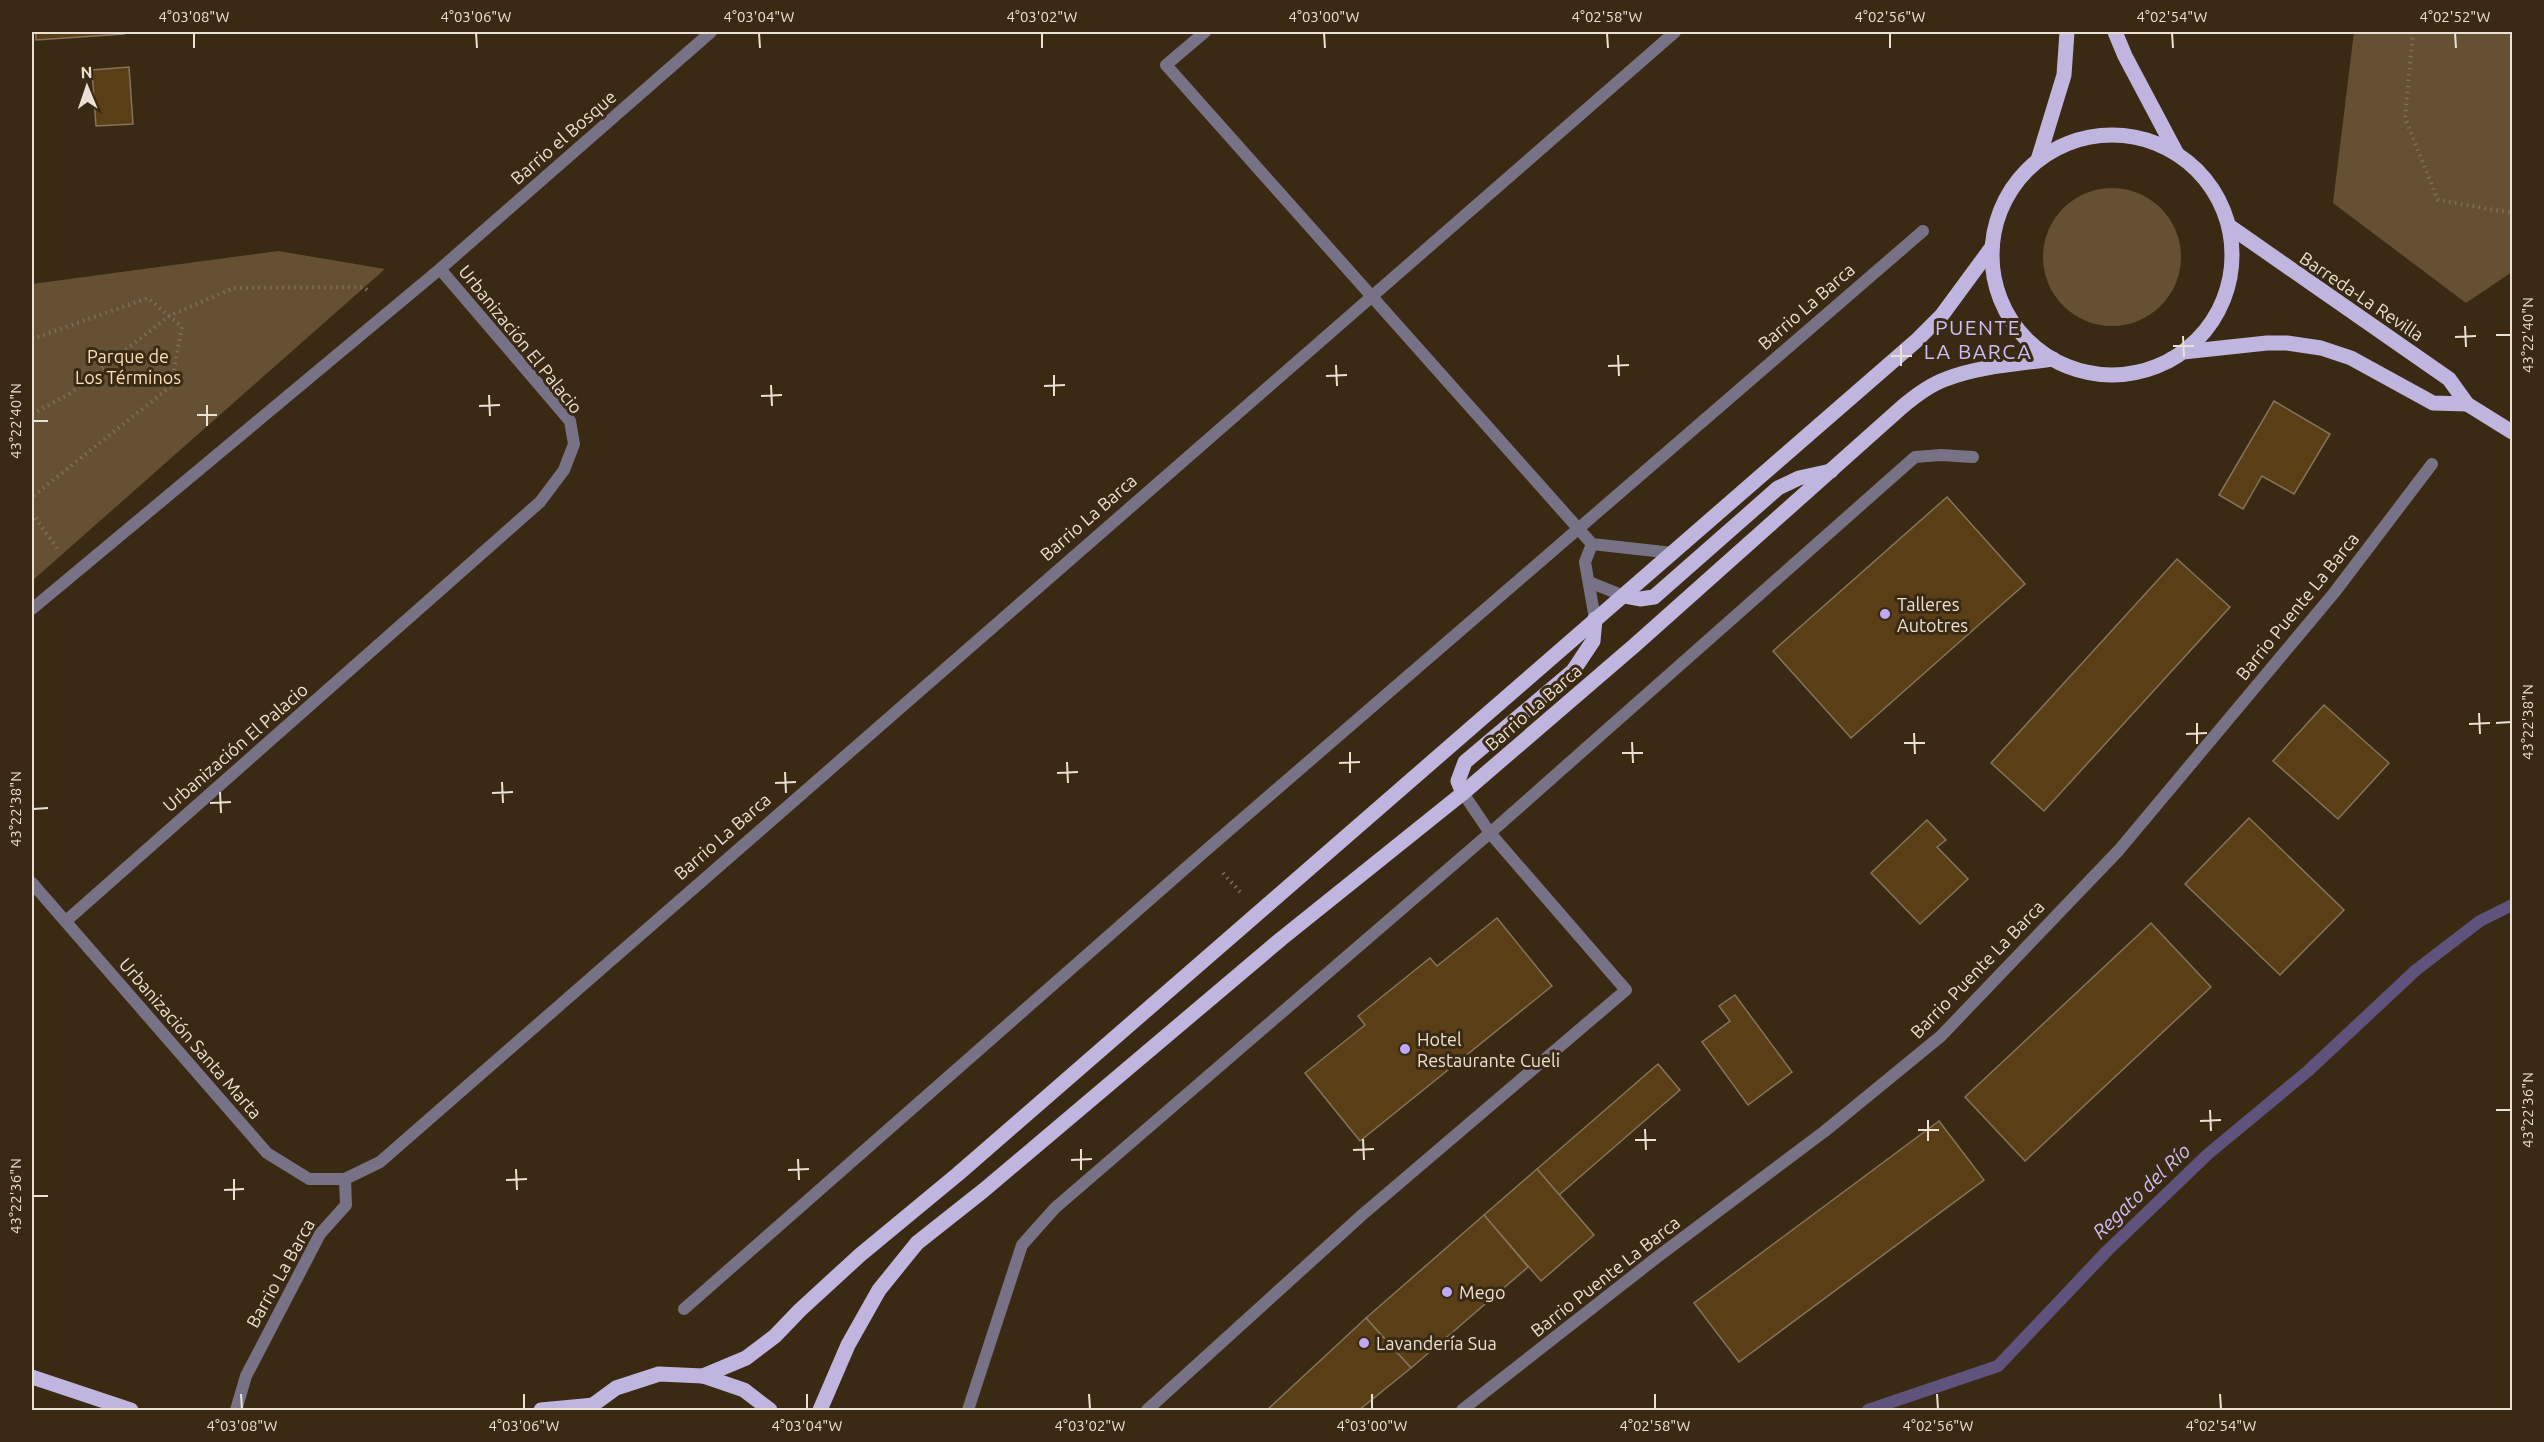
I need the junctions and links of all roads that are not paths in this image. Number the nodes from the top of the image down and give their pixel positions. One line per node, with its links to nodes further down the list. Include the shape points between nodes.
1 (711, 32): 11 (street, Barrio el Bosque)
2 (1205, 32): 12 (street, via 1166,65)
3 (1675, 32): 12 (street, Barrio La Barca)
4 (2067, 32): 7 (main road, via 2064,75)
5 (2115, 32): 6 (main road)
6 (2177, 154): 7 (main road, via 2139,138 2096,135 2076,140); 8 (main road, via 2205,178)
7 (2038, 160): 10 (main road, via 2006,199 1996,222)
8 (2229, 226): 13 (main road, via 2233,249 2225,296 2215,317); 15 (main road, Barreda-La Revilla, via 2449,378)
9 (1923, 231): 20 (street, Barrio La Barca)
10 (1992, 247): 14 (main road, via 1992,266 2002,303 2023,335); 22 (main road, Barrio La Barca, via 1942,315 1923,334)
11 (440, 269): 25 (street, Urbanización El Palacio); 30 (street, Urbanización El Palacio, via 570,421 574,444 564,470 540,502)
12 (1371, 296): 20 (street); 31 (street, Barrio La Barca, via 380,1162)
13 (2183, 352): 14 (main road, via 2142,371 2119,375 2073,369); 15 (main road, via 2267,343 2321,348 2351,358 2433,403)
14 (2053, 359): 19 (main road, Barrio La Barca, via 1960,374 1930,386)
15 (2467, 404): 16 (main road, Barreda-La Revilla)
16 (2512, 432)
17 (1973, 457): 28 (street, via 1915,457)
18 (2432, 464): 43 (street, Barrio Puente La Barca, via 2334,593 2119,850 1941,1036 1825,1131)
19 (1832, 471): 24 (main road, via 1799,478 1778,488 1654,597); 27 (main road, Barrio La Barca)
20 (1578, 529): 21 (street); 32 (street, Barrio La Barca)
21 (1592, 544): 22 (street); 23 (street, via 1585,562)
22 (1673, 553): 24 (main road, Barrio La Barca)
23 (1589, 582): 24 (street); 26 (street)
24 (1624, 596): 26 (main road, Barrio La Barca)
25 (32, 609)
26 (1595, 619): 27 (main road, via 1593,641 1573,671 1465,762 1458,781); 33 (main road, Barrio La Barca, via 967,1167 860,1255 775,1336 746,1358)
27 (1463, 793): 28 (street); 40 (main road, Barrio La Barca, via 1281,939 917,1243 879,1290 848,1346)
28 (1490, 833): 41 (street, via 1055,1208 1022,1245); 42 (street, via 1626,990 1362,1215)
29 (32, 883): 30 (street, Urbanización Santa Marta)
30 (66, 921): 31 (street, Urbanización Santa Marta, via 267,1153 309,1179)
31 (345, 1179): 37 (street, Barrio La Barca, via 346,1205 320,1234 246,1376)
32 (684, 1309)
33 (703, 1376): 35 (main road, via 659,1374 616,1388); 39 (main road, via 744,1390)
34 (32, 1377): 36 (main road)
35 (590, 1408): 38 (main road)
36 (131, 1410)
37 (236, 1410)
38 (541, 1410)
39 (770, 1410)
40 (820, 1410)
41 (968, 1410)
42 (1147, 1410)
43 (1462, 1410)

